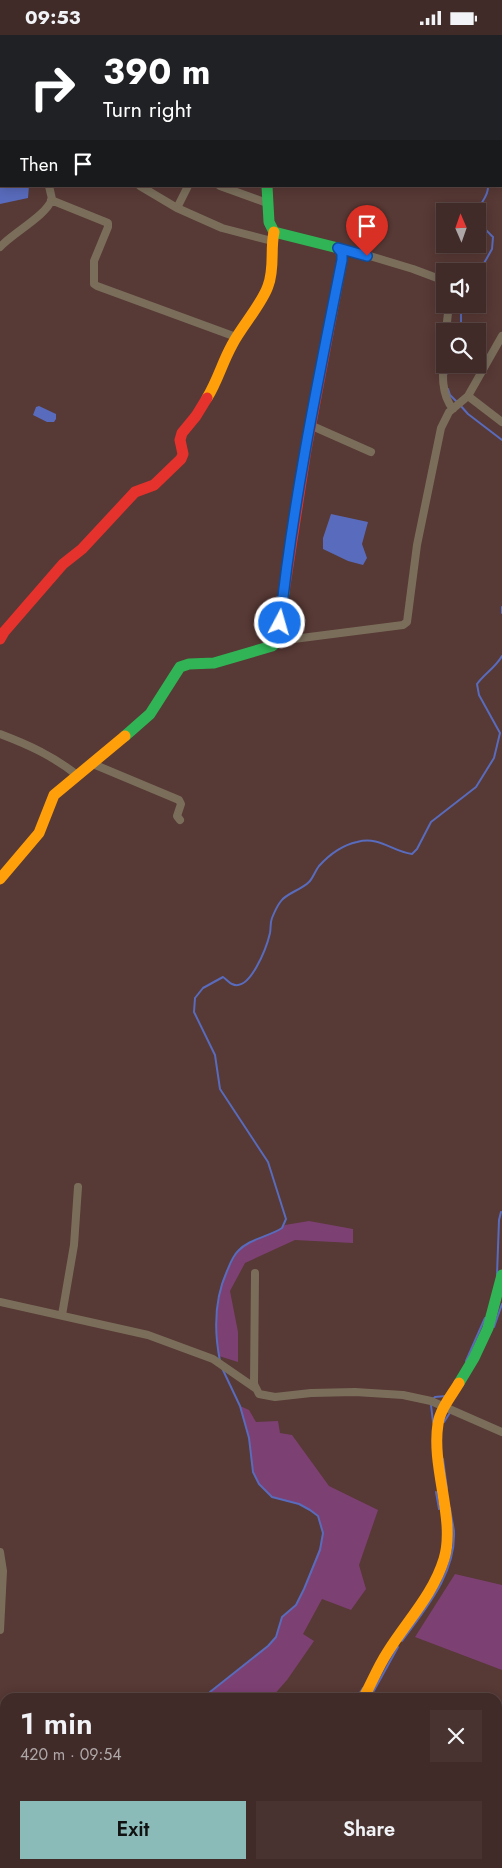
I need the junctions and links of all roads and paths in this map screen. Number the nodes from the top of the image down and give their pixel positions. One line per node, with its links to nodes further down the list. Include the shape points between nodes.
1 (49, 187): 6 (street)
2 (142, 187): 8 (street)
3 (188, 187): 8 (street)
4 (223, 187): 7 (street)
5 (267, 187): 7 (street)
6 (51, 200): 10 (street, via 46,210); 14 (street, via 108,223 94,261 96,286)
7 (268, 203): 9 (street)
8 (177, 208): 9 (street, via 222,228)
9 (273, 237): 11 (street); 14 (street, via 268,287)
10 (0, 247)
11 (338, 248): 12 (street); 19 (street, via 342,260)
12 (436, 278)
13 (502, 335): 16 (street)
14 (236, 337): 21 (street, via 217,382 181,436 181,459 154,485 135,492 82,549 63,564)
15 (444, 373): 17 (street, via 446,398)
16 (467, 398): 17 (street); 18 (street)
17 (454, 408): 22 (street, via 440,428 417,545 407,622)
18 (502, 422)
19 (310, 425): 20 (street); 22 (street)
20 (371, 452)
21 (0, 639)
22 (278, 641): 24 (street, via 272,646 214,663 180,667 150,714)
23 (0, 735): 25 (street, via 43,751)
24 (93, 764): 25 (street); 26 (street, via 178,800 181,804 177,815)
25 (77, 775): 27 (street, via 54,795 39,833)
26 (180, 820)
27 (0, 879)
28 (78, 1187): 32 (street, via 74,1245)
29 (256, 1273): 33 (street)
30 (502, 1275): 34 (street, via 488,1328)
31 (0, 1302): 32 (street)
32 (62, 1315): 33 (street, via 148,1335 213,1359)
33 (255, 1388): 34 (street, via 259,1395 268,1397 355,1392 403,1395)
34 (444, 1407): 35 (street); 38 (street, via 438,1423 438,1470 448,1532 444,1559 426,1597 388,1653)
35 (502, 1432)
36 (0, 1552): 37 (street, via 3,1571)
37 (0, 1630)
38 (366, 1693)

